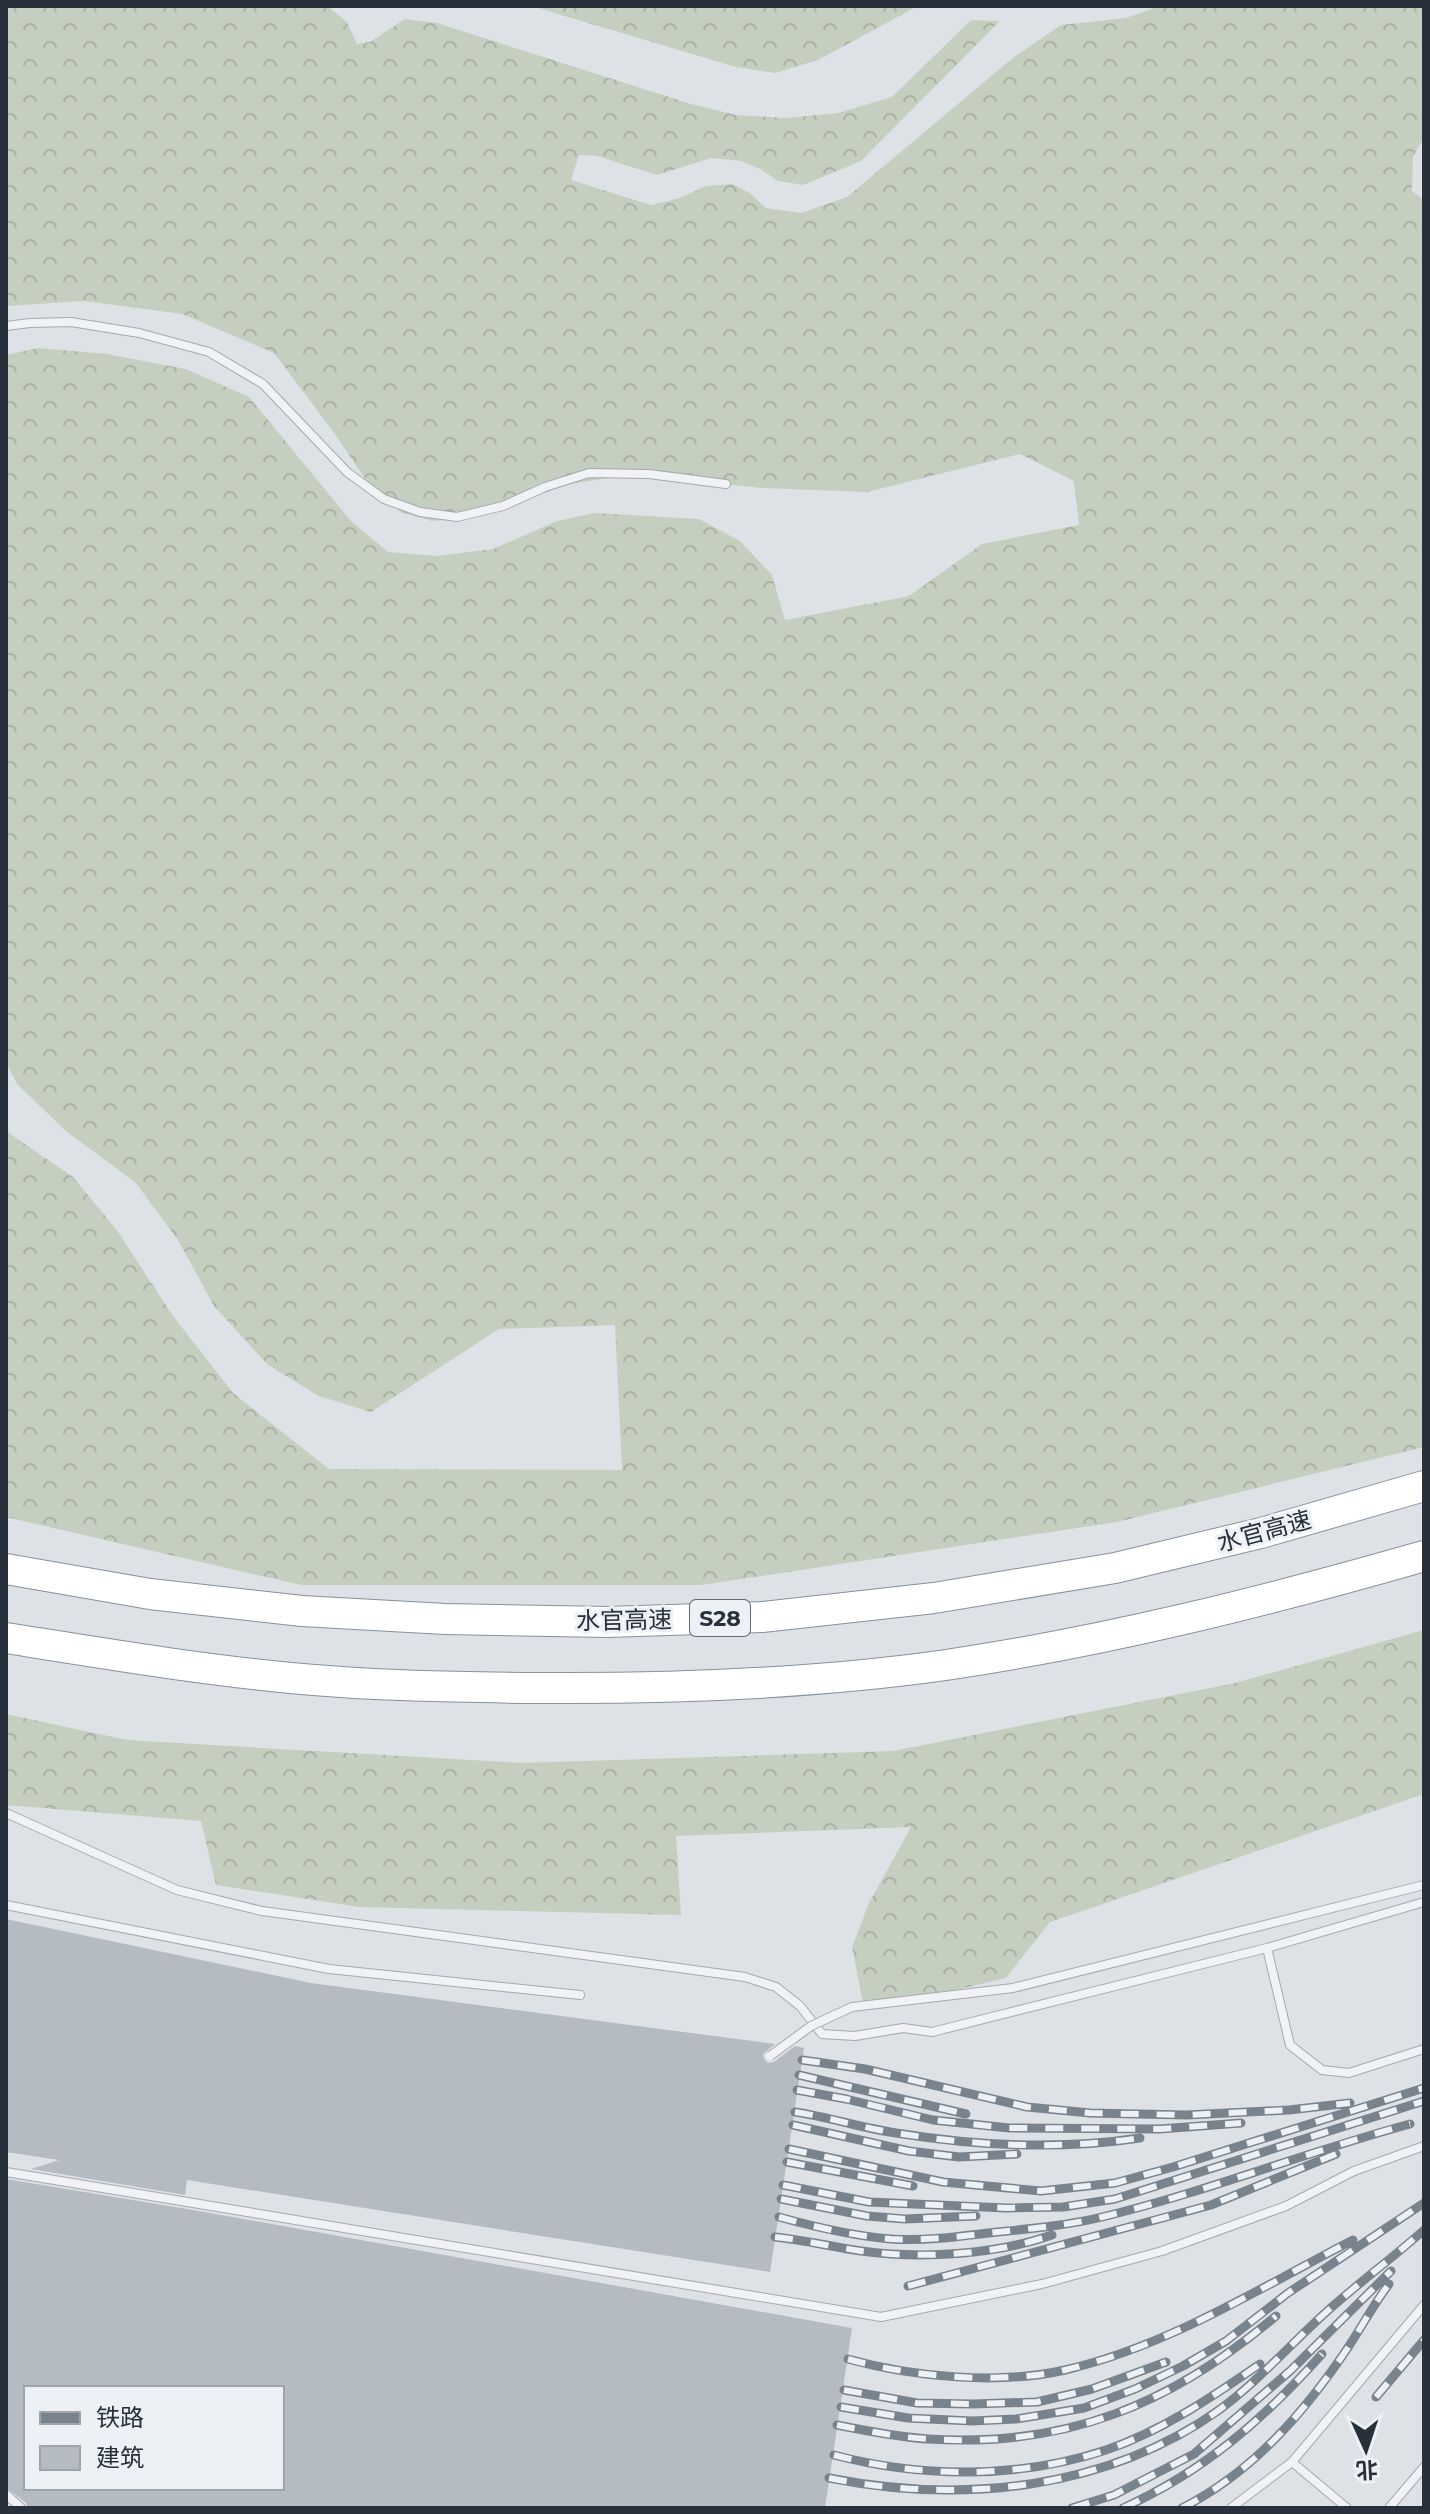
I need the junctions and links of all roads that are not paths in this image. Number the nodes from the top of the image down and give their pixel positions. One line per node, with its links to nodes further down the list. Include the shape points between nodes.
1 (6, 326): 2 (lane, via 71,322 209,352 263,384 347,472 384,499 420,512 457,517 503,506 589,473)
2 (726, 484)
3 (1424, 1486): 5 (highway, 水官高速 / S28, via 1115,1568 934,1598 762,1617 608,1622 302,1611 150,1594)
4 (1424, 1556): 6 (highway, via 1129,1632 945,1665 769,1683 547,1688 307,1679)
5 (6, 1569)
6 (6, 1638)
7 (6, 1813): 11 (lane, via 177,1890 262,1911 745,1977 776,1987 822,2034 855,2036 903,2028 932,2032)
8 (1424, 1885): 14 (lane, bridge, via 1013,1988 852,2007 811,2026)
9 (1424, 1902): 11 (lane)
10 (6, 1905): 12 (lane, via 329,1969)
11 (1267, 1948): 13 (lane, via 1290,2045 1322,2070 1349,2073)
12 (580, 1995)
13 (1424, 2049)
14 (770, 2056)
15 (1424, 2146): 16 (lane, via 1354,2171 1286,2206 1162,2251 1042,2284 881,2317)
16 (6, 2172)
17 (1424, 2305): 18 (lane)
18 (1292, 2462): 22 (lane); 23 (lane)
19 (1424, 2467): 24 (lane)
20 (6, 2494): 21 (lane)
21 (21, 2508)
22 (1231, 2508)
23 (1347, 2508)
24 (1389, 2508)

